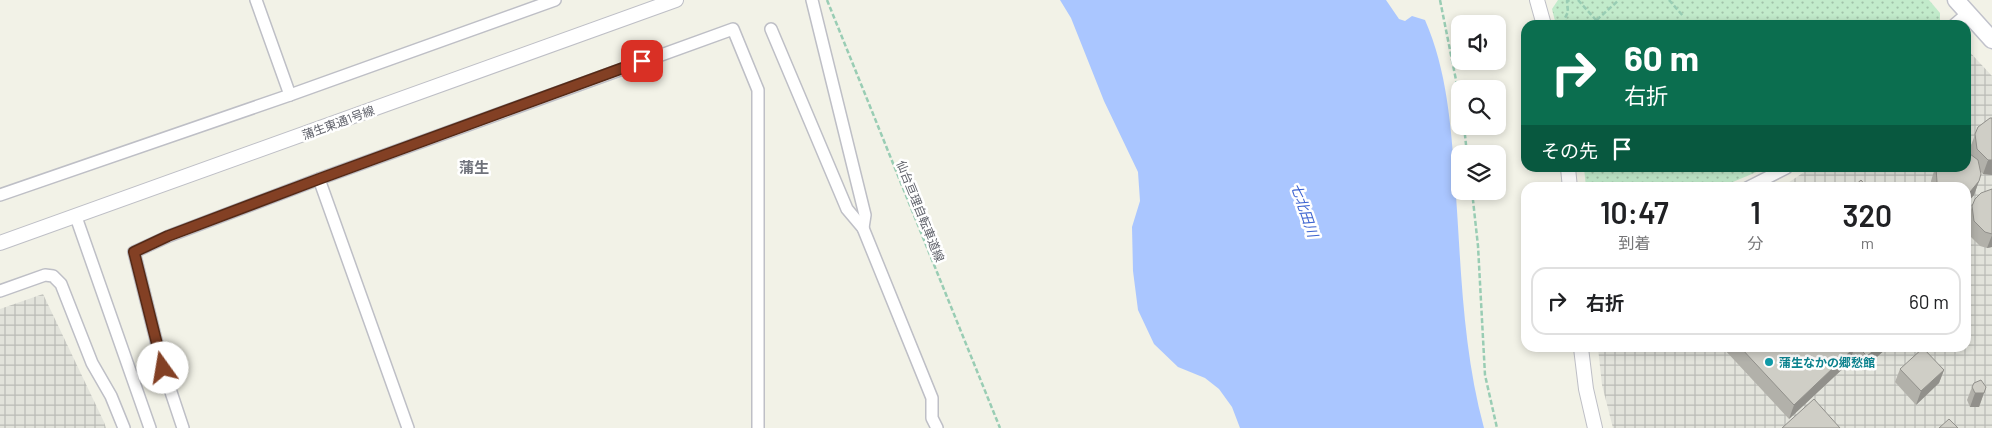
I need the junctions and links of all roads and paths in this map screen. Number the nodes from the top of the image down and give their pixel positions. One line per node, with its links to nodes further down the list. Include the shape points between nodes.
1 (256, 0): 22 (street)
2 (554, 0): 22 (street)
3 (676, 0): 28 (street, 蒲生東通1号線)
4 (812, 0): 29 (street, via 864,214)
5 (827, 0): 39 (path, 仙台亘理自転車道線)
6 (1440, 0): 21 (path)
7 (1537, 0): 15 (street)
8 (1571, 0): 16 (path, via 1567,1)
9 (1578, 0): 17 (path)
10 (1619, 0): 17 (path)
11 (1669, 0): 14 (path)
12 (1956, 0): 13 (main road)
13 (1968, 13): 18 (street); 20 (main road)
14 (1683, 16)
15 (1543, 20)
16 (1565, 20)
17 (1596, 20)
18 (1960, 20)
19 (771, 29): 29 (street, via 847,209)
20 (1992, 40)
21 (1456, 80)
22 (290, 95): 26 (street)
23 (1778, 172): 25 (street)
24 (319, 179): 35 (street, via 134,252 163,368); 36 (street); 37 (street, via 732,29 758,90)
25 (1759, 182)
26 (0, 195)
27 (1473, 200): 40 (path, via 1485,375)
28 (76, 216): 30 (street, 蒲生東通1号線); 34 (street)
29 (863, 228): 38 (street, via 932,398 932,418)
30 (0, 243)
31 (0, 291): 33 (street, via 45,275 53,276 62,284 92,362)
32 (1581, 352): 41 (street)
33 (124, 428)
34 (150, 428)
35 (183, 428)
36 (408, 428)
37 (758, 428)
38 (937, 428)
39 (1000, 428)
40 (1497, 428)
41 (1595, 428)

